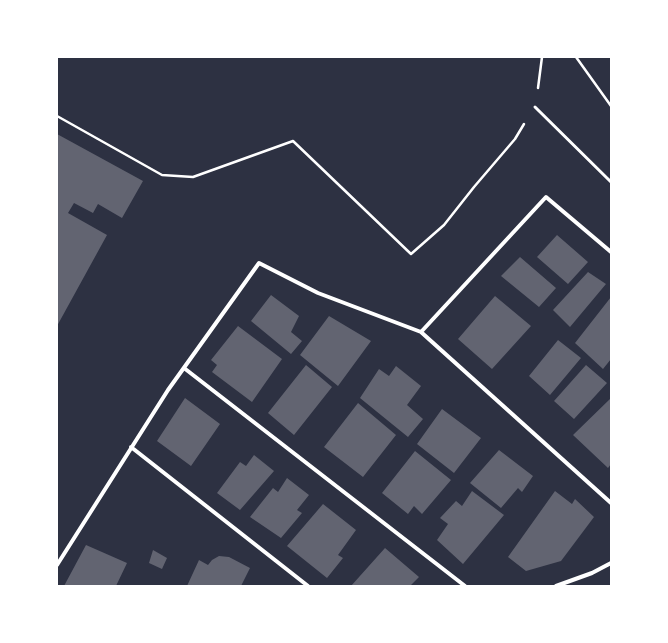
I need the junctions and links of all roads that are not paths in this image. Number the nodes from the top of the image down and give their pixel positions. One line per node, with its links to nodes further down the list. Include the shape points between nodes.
1 (535, 107): 2 (lane)
2 (611, 182)
3 (611, 252): 4 (street, via 546,197)
4 (421, 332): 5 (street, via 318,293 260,263); 7 (street)
5 (184, 368): 6 (street); 11 (street)
6 (131, 448): 9 (street); 10 (street)
7 (611, 503)
8 (611, 563): 12 (street, via 592,574)
9 (57, 565)
10 (308, 586)
11 (465, 586)
12 (556, 586)

